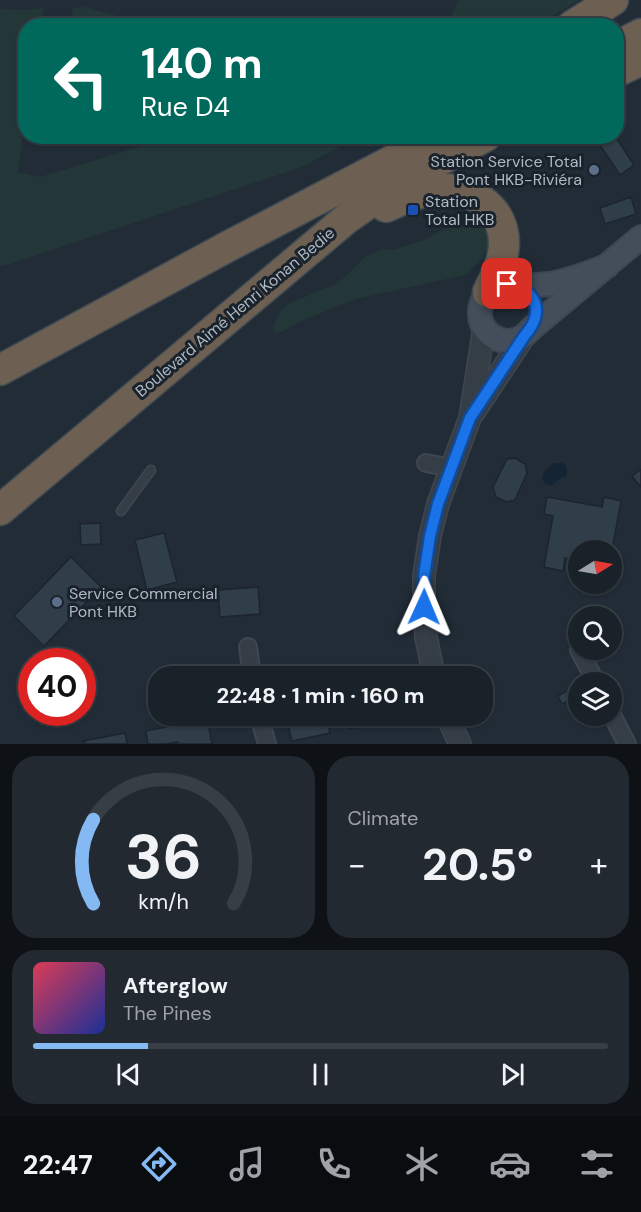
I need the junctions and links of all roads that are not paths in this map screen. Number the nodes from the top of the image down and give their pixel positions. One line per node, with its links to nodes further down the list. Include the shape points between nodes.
1 (613, 0): 2 (highway)
2 (585, 18)
3 (641, 34): 4 (highway)
4 (624, 43)
5 (641, 60): 6 (highway)
6 (624, 68)
7 (381, 144): 12 (highway)
8 (424, 144): 12 (highway, Boulevard Aimé Henri Konan Bedie)
9 (471, 144): 11 (highway, Boulevard Aimé Henri Konan Bedie, via 399,182)
10 (641, 237): 13 (main road)
11 (312, 247): 15 (highway, via 370,214 414,195 436,189 457,190 475,196 500,220 501,263); 23 (highway, Boulevard Aimé Henri Konan Bedie)
12 (225, 249): 18 (highway, Boulevard Aimé Henri Konan Bedie)
13 (607, 266): 14 (main road, via 563,281); 17 (main road)
14 (517, 285): 15 (main road, via 497,286); 17 (main road, via 532,298 536,308 536,318)
15 (488, 292): 16 (main road, via 481,304)
16 (484, 328): 17 (main road, via 490,335 507,341 517,340); 19 (street)
17 (528, 332): 19 (street)
18 (0, 370)
19 (470, 418): 21 (street)
20 (426, 463): 21 (street)
21 (452, 468): 27 (street, via 438,504 424,576 426,637)
22 (152, 470): 24 (lane)
23 (0, 510)
24 (121, 511)
25 (248, 647): 26 (street)
26 (251, 666)
27 (432, 666)
28 (262, 726): 31 (street)
29 (452, 726): 32 (street)
30 (618, 726): 33 (street)
31 (267, 744)
32 (460, 744)
33 (627, 744)

